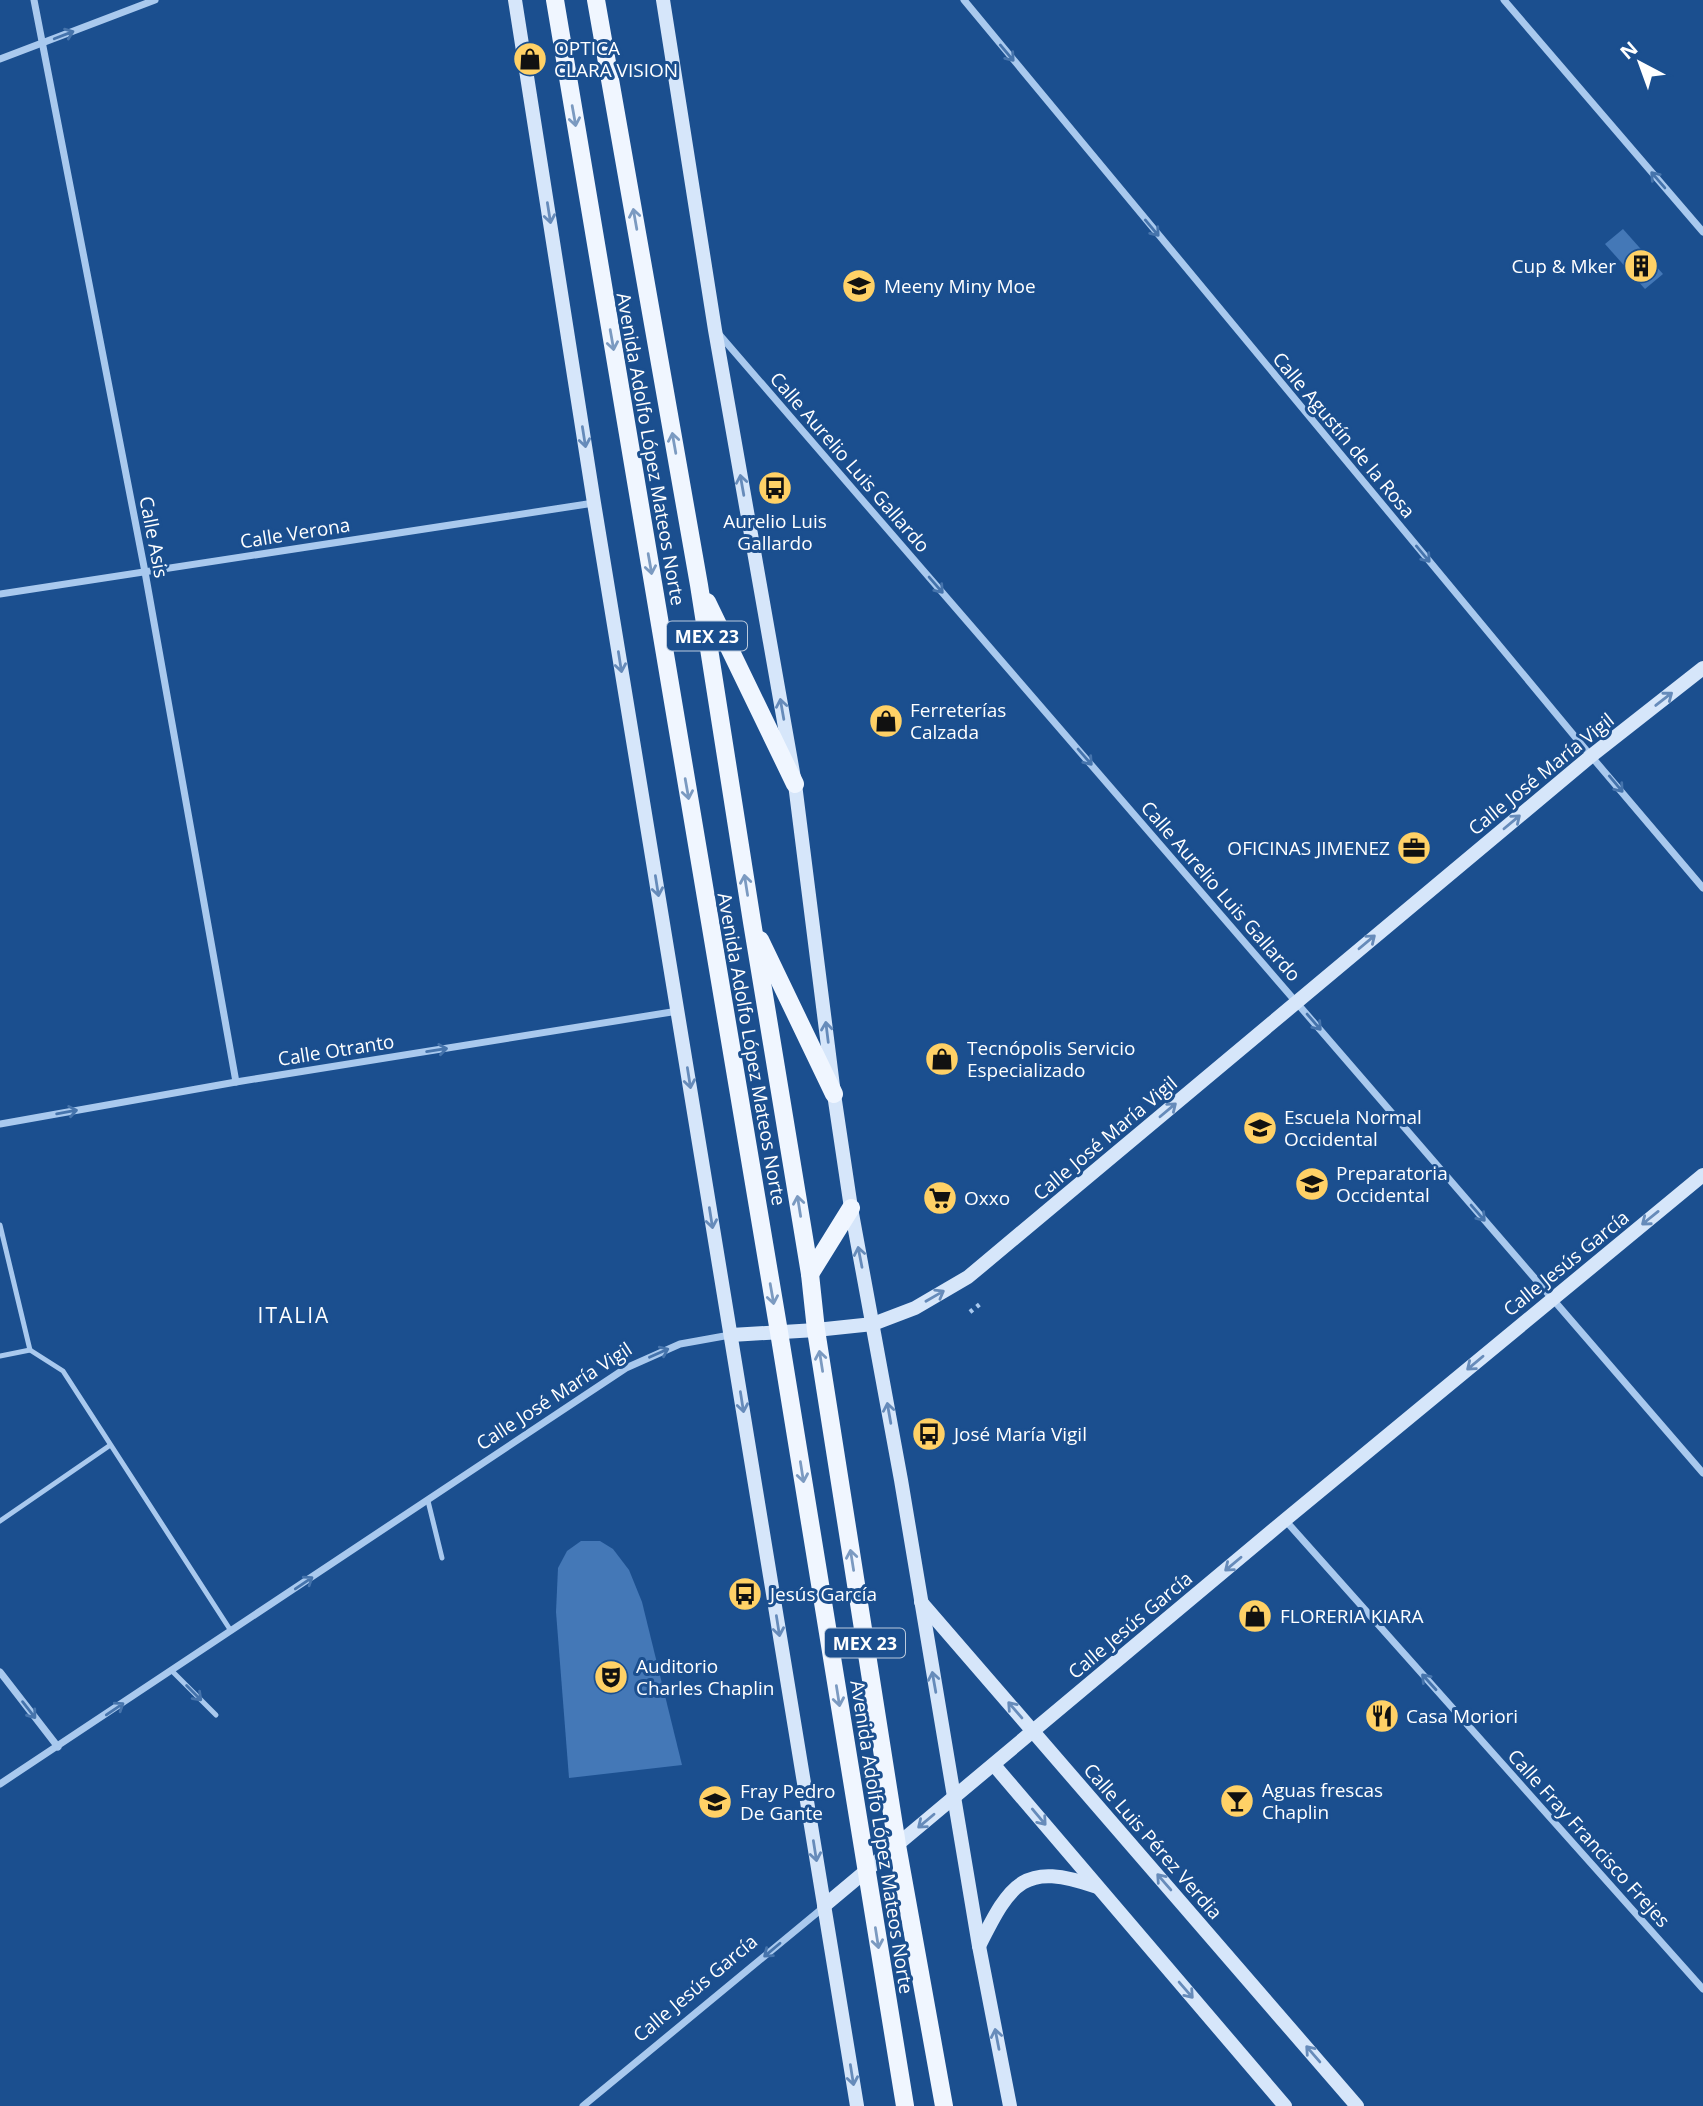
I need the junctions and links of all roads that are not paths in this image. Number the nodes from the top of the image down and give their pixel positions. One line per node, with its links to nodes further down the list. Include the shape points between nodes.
1 (34, 0): 9 (street, Calle Asis)
2 (155, 0): 9 (street, one-way to 2)
3 (515, 0): 13 (main road, one-way to 13)
4 (555, 0): 34 (main road, Avenida Adolfo López Mateos Norte / MEX 23, one-way to 34)
5 (596, 0): 15 (main road, Avenida Adolfo López Mateos Norte / MEX 23, one-way to 5)
6 (663, 0): 12 (main road)
7 (964, 0): 18 (street, Calle Agustín de la Rosa, one-way to 18)
8 (1504, 0): 11 (street, one-way to 8)
9 (41, 43): 10 (street); 14 (street, Calle Asis)
10 (0, 59)
11 (1703, 232)
12 (715, 330): 19 (main road, one-way to 12); 22 (street, Calle Aurelio Luis Gallardo, one-way to 22)
13 (594, 503): 14 (street, Calle Verona); 23 (main road, one-way to 23)
14 (145, 572): 16 (street, Calle Verona); 24 (street, Calle Asis)
15 (699, 584): 19 (main road); 21 (main road, Avenida Adolfo López Mateos Norte / MEX 23, one-way to 15)
16 (0, 594)
17 (1703, 668): 18 (main road, Calle José María Vigil, one-way to 17)
18 (1591, 757): 20 (street, Calle Agustín de la Rosa, one-way to 20); 22 (main road, Calle José María Vigil, one-way to 18)
19 (795, 784): 25 (main road, one-way to 19)
20 (1703, 888)
21 (752, 922): 25 (main road); 30 (main road, Avenida Adolfo López Mateos Norte / MEX 23, one-way to 21)
22 (1296, 1002): 31 (street, Calle Aurelio Luis Gallardo, one-way to 31); 32 (main road, Calle José María Vigil, one-way to 22, via 915,1308 968,1277)
23 (678, 1011): 24 (street, Calle Otranto, one-way to 23); 35 (main road, one-way to 35)
24 (236, 1082): 26 (street, Calle Otranto, one-way to 24)
25 (834, 1094): 28 (main road)
26 (0, 1124)
27 (1703, 1175): 31 (main road, Calle Jesús García, one-way to 31)
28 (851, 1208): 30 (main road); 32 (main road, one-way to 28)
29 (0, 1225): 36 (lane)
30 (810, 1274): 33 (main road, Avenida Adolfo López Mateos Norte / MEX 23)
31 (1553, 1299): 39 (street, Calle Aurelio Luis Gallardo); 41 (main road, Calle Jesús García, one-way to 41)
32 (873, 1324): 33 (main road, Calle José María Vigil); 44 (main road, one-way to 32)
33 (816, 1330): 34 (main road, Calle José María Vigil); 54 (main road, Avenida Adolfo López Mateos Norte / MEX 23, one-way to 33)
34 (779, 1332): 35 (main road, Calle José María Vigil); 55 (main road, Avenida Adolfo López Mateos Norte / MEX 23, one-way to 55)
35 (730, 1335): 40 (street, Calle José María Vigil, one-way to 35, via 626,1368 680,1344); 57 (main road, one-way to 57)
36 (30, 1350): 37 (lane); 38 (lane, via 63,1371)
37 (0, 1356)
38 (110, 1446): 42 (lane); 45 (lane)
39 (1703, 1473)
40 (428, 1501): 43 (lane); 45 (street, Calle José María Vigil, one-way to 40)
41 (1285, 1520): 49 (main road, Calle Jesús García, one-way to 49); 59 (street, Calle Fray Francisco Frejes, one-way to 41)
42 (0, 1521)
43 (442, 1558)
44 (920, 1601): 49 (main road, Calle Luis Pérez Verdia, one-way to 44); 53 (main road, one-way to 44)
45 (231, 1631): 46 (street, Calle José María Vigil)
46 (172, 1671): 48 (lane, one-way to 48); 50 (street, Calle José María Vigil, one-way to 46)
47 (0, 1672): 50 (street, one-way to 50)
48 (216, 1715)
49 (1033, 1731): 51 (main road, Calle Jesús García); 66 (main road, Calle Luis Pérez Verdia, one-way to 49)
50 (58, 1747): 52 (street, Calle José María Vigil)
51 (994, 1765): 53 (main road, Calle Jesús García); 56 (main road, one-way to 56)
52 (0, 1784)
53 (954, 1797): 54 (main road, Calle Jesús García, one-way to 54); 58 (main road)
54 (897, 1845): 55 (main road, Calle Jesús García); 63 (main road, Avenida Adolfo López Mateos Norte / MEX 23)
55 (866, 1870): 57 (main road, Calle Jesús García); 62 (main road, Avenida Adolfo López Mateos Norte / MEX 23, one-way to 62)
56 (1098, 1887): 58 (main road, via 1063,1876 1043,1875 1025,1881 997,1910); 65 (main road, one-way to 65)
57 (824, 1906): 60 (street, Calle Jesús García, one-way to 60); 61 (main road, one-way to 61)
58 (979, 1946): 64 (main road, one-way to 58)
59 (1703, 1989)
60 (583, 2106)
61 (856, 2106)
62 (905, 2106)
63 (944, 2106)
64 (1010, 2106)
65 (1285, 2106)
66 (1357, 2106)

